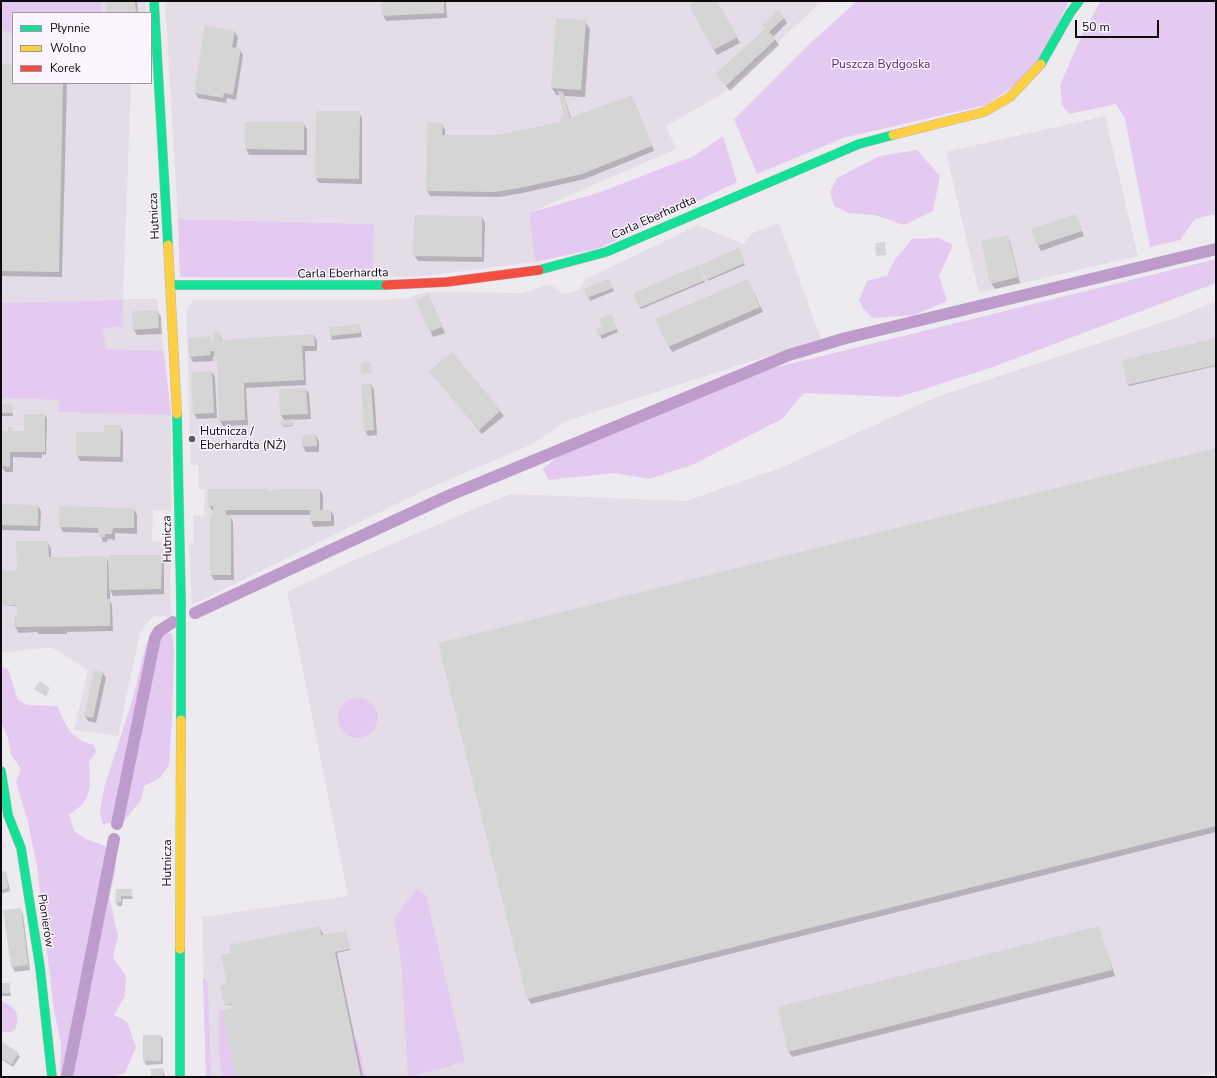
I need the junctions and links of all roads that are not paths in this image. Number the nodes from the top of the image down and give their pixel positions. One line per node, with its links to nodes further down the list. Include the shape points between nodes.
1 (154, 1): 3 (street, Hutnicza)
2 (1079, 1): 3 (street, Carla Eberhardta, via 1039,67 1010,97 984,112 859,144 599,254 546,269 447,282 404,285)
3 (171, 285): 6 (street, Hutnicza, via 179,448 181,601)
4 (1, 770): 5 (street, Pionierów, via 8,815 21,848 41,975)
5 (52, 1077)
6 (180, 1077)

